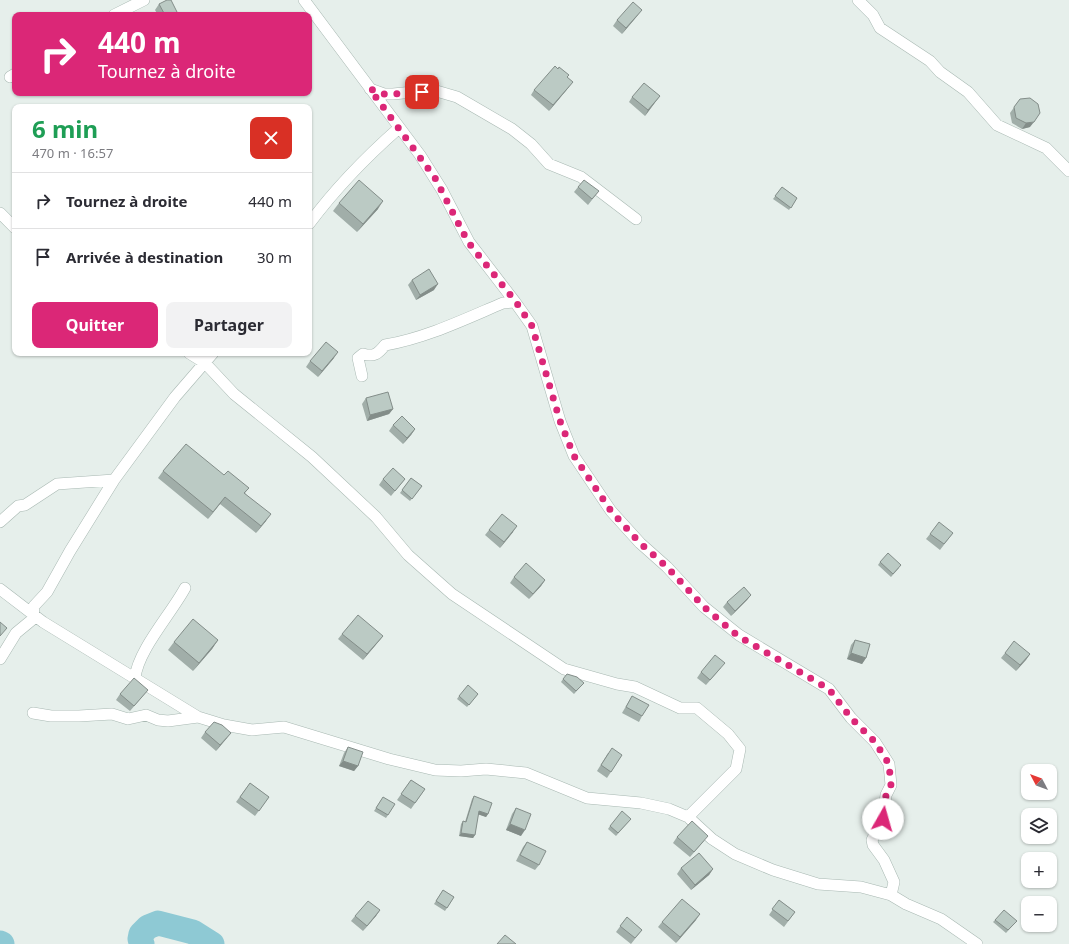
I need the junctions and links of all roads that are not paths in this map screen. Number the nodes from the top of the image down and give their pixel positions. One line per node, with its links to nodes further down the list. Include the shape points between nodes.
1 (144, 0): 4 (street)
2 (304, 0): 5 (street)
3 (858, 0): 7 (street, via 873,15 880,28 930,60 940,72 968,92 997,125 1046,148)
4 (120, 12)
5 (370, 89): 6 (street); 10 (street, via 384,94 433,90 457,97 512,129 531,144 549,164 581,177)
6 (399, 128): 9 (street, via 375,149); 12 (street, via 442,190 468,242)
7 (1069, 171)
8 (0, 213): 11 (street)
9 (312, 220)
10 (636, 220)
11 (12, 225)
12 (516, 302): 16 (street, via 503,303 435,330 385,345 372,356 363,354 358,358); 27 (street, via 532,326 560,421 574,456 611,511 704,607 738,636 829,689 851,718 875,742 889,764 891,786 886,795 883,819 872,840 894,882)
13 (194, 356): 15 (street)
14 (211, 356): 15 (street)
15 (205, 363): 17 (street, via 175,396); 26 (street, via 234,394 312,457 376,517 408,555 452,594 564,669 617,684 635,686 680,708 697,708 728,734 740,749 736,769)
16 (362, 376)
17 (114, 480): 18 (street, via 57,484 25,505 18,506); 21 (street, via 47,592 34,606)
18 (0, 522)
19 (185, 588): 23 (street, via 136,667)
20 (0, 589): 21 (street)
21 (34, 615): 22 (street, via 33,619 16,633); 23 (street)
22 (0, 659)
23 (135, 678): 25 (street)
24 (33, 713): 25 (street, via 51,716 112,714 128,719 146,715 168,721)
25 (198, 717): 26 (street, via 252,730 284,727 389,759 435,770 486,769 526,773 587,798 641,803 669,809)
26 (688, 818): 27 (street, via 712,839 735,854 773,870 818,884 860,887)
27 (891, 895): 28 (street, via 941,919)
28 (977, 944)

